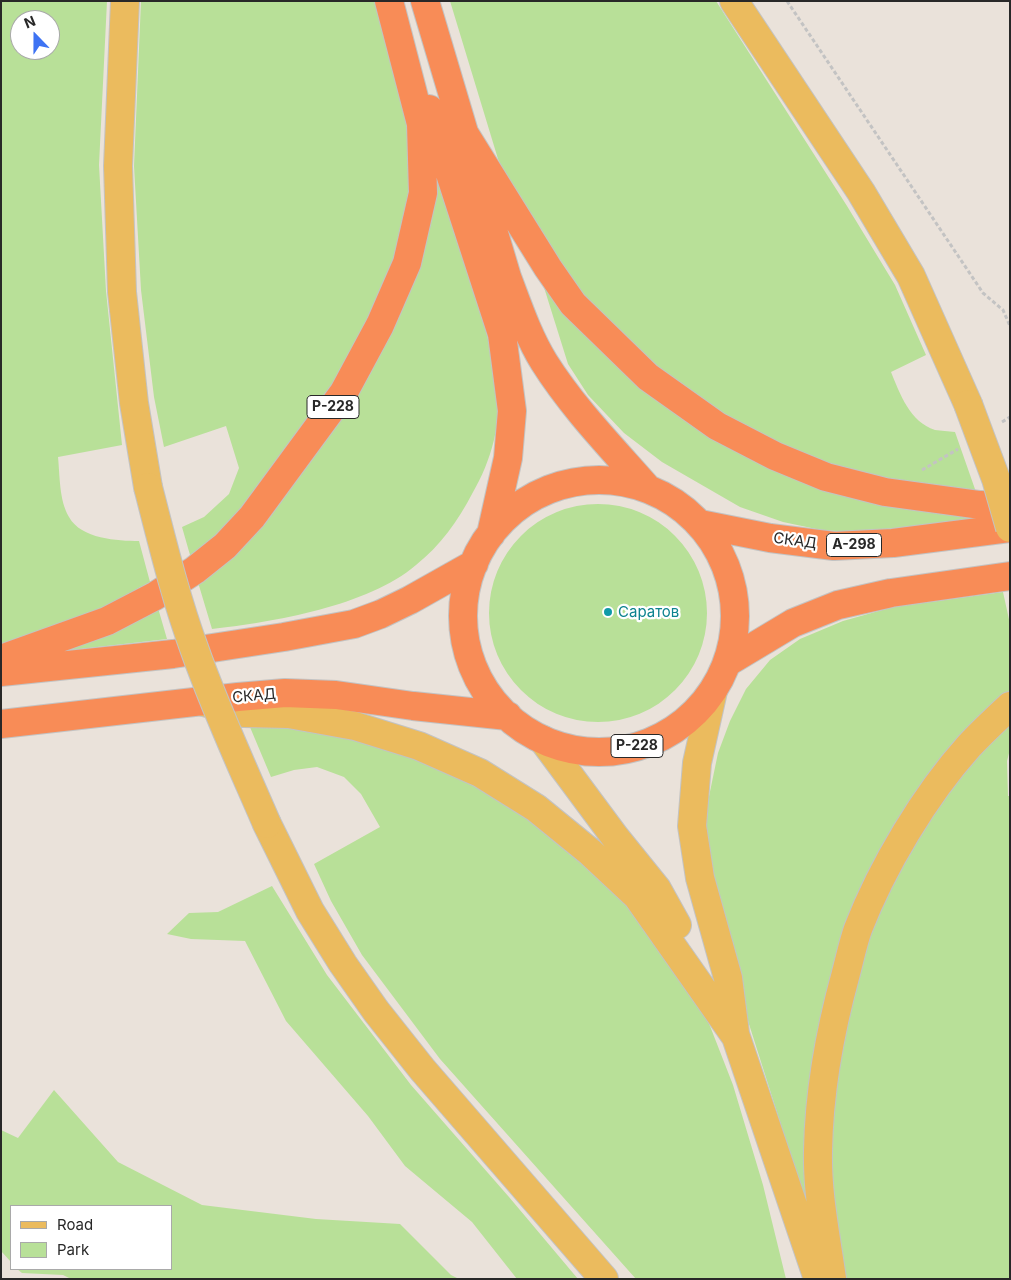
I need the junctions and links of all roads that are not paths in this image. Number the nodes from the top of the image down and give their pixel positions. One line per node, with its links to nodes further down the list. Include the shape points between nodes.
1 (125, 1): 23 (main road, bridge, via 118,166 122,292 134,403 148,487 194,648 267,824 310,911 343,964 422,1069)
2 (391, 1): 10 (highway, Р-228, via 502,334 512,411 508,458); 13 (highway, Р-228, via 421,124 423,193 407,263 380,325 344,392 252,517 225,546 195,570 107,621)
3 (425, 1): 5 (highway, Р-228)
4 (734, 1): 9 (main road, bridge, via 862,192 911,276 968,404)
5 (464, 134): 6 (highway, Р-228, via 507,278 543,360 569,399); 7 (highway, via 574,304 648,377 717,426 775,456 826,476 885,492)
6 (648, 490): 8 (highway, Р-228, via 676,504); 10 (highway, Р-228, via 610,481 553,489 527,502)
7 (1010, 506)
8 (700, 524): 9 (highway, СКАД / А-298, via 834,546 892,543); 14 (highway, Р-228, via 715,544 733,589 736,613)
9 (1010, 528)
10 (491, 535): 11 (highway, Р-228)
11 (474, 564): 15 (highway, via 410,600 354,624 173,654); 19 (highway, Р-228, via 464,602 468,652 490,698)
12 (1010, 576): 14 (highway, via 891,593 838,605 793,623)
13 (1, 659)
14 (728, 662): 16 (highway, Р-228)
15 (1, 672)
16 (713, 691): 21 (highway, Р-228, via 684,722 648,744 606,752 585,752); 22 (main road, via 697,763 692,826 700,878 728,978)
17 (204, 702): 19 (highway, СКАД, via 285,693 336,695); 20 (highway, СКАД); 22 (main road, via 244,713 289,714 355,726 419,746 480,773 536,808 637,896)
18 (1010, 706): 25 (main road, via 969,746 934,790 879,882 858,930 838,1000 824,1073 818,1152 821,1215)
19 (508, 716): 21 (highway, Р-228)
20 (1, 724)
21 (544, 740): 22 (main road, via 657,889)
22 (736, 1037): 24 (main road)
23 (604, 1279)
24 (818, 1279)
25 (832, 1279)

